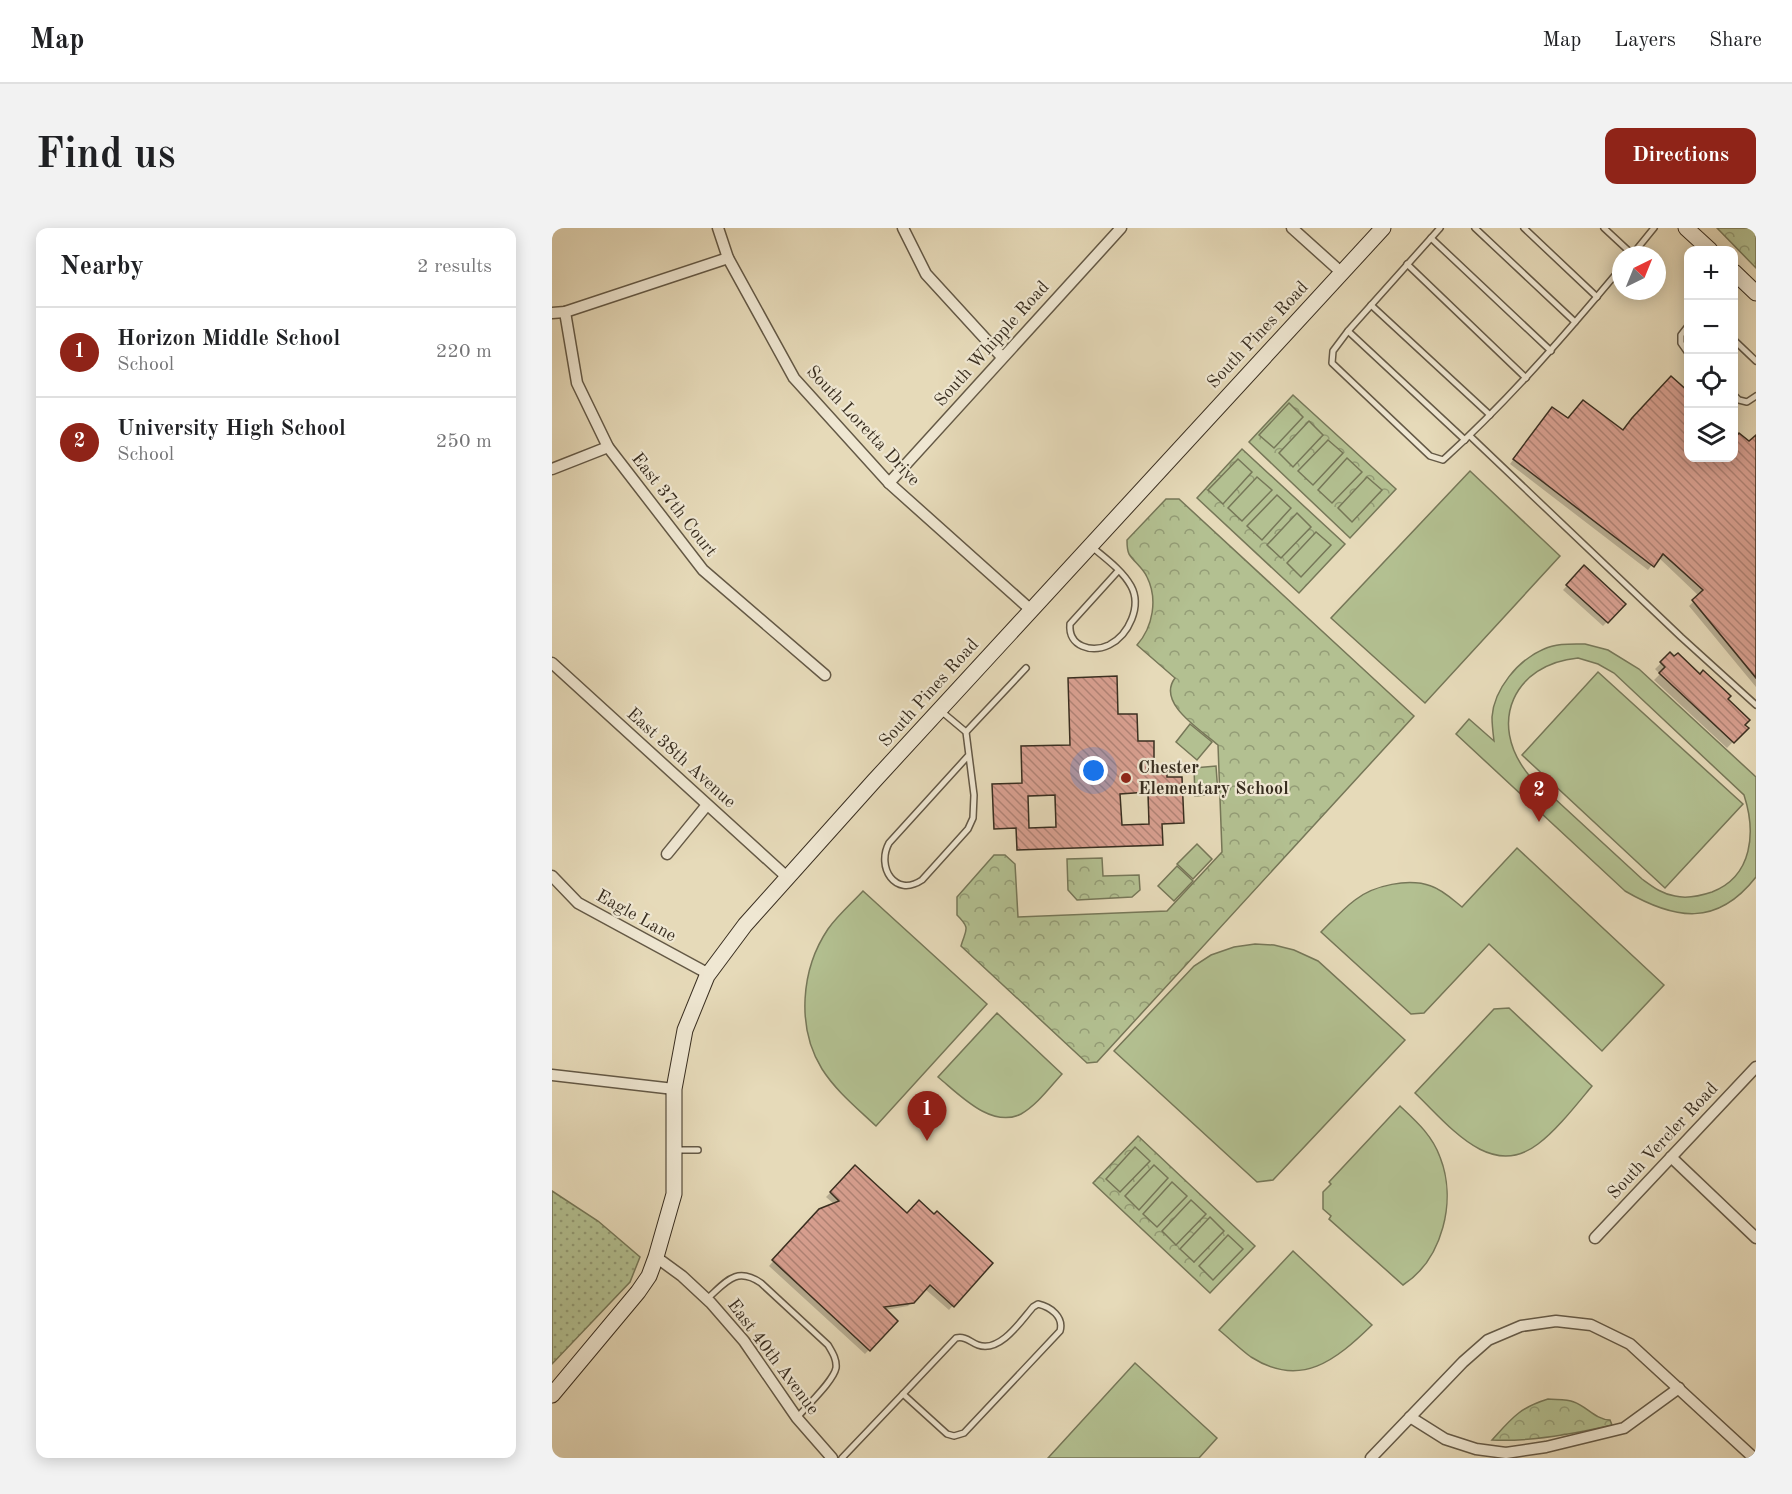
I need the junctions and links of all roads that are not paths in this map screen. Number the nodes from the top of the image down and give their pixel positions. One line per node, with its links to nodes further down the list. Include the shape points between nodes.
1 (718, 228): 16 (street, South Loretta Drive)
2 (903, 228): 32 (street, via 926,274)
3 (1121, 228): 32 (street, South Whipple Road)
4 (1292, 228): 18 (street)
5 (1383, 228): 18 (street, South Pines Road)
6 (1440, 228): 12 (lane)
7 (1475, 228): 26 (lane)
8 (1524, 228): 22 (lane)
9 (1604, 228): 13 (lane)
10 (1654, 228): 14 (lane)
11 (1686, 228): 15 (street)
12 (1431, 238): 17 (lane); 31 (lane)
13 (1623, 246)
14 (1639, 246)
15 (1706, 246)
16 (728, 258): 24 (street); 41 (street, South Loretta Drive, via 794,378)
17 (1407, 264): 23 (lane); 34 (lane)
18 (1342, 273): 42 (street, South Pines Road)
19 (1738, 276): 21 (street)
20 (1612, 279): 22 (lane)
21 (1756, 293)
22 (1597, 297): 26 (lane)
23 (1371, 305): 27 (lane); 37 (lane)
24 (565, 312): 25 (street); 39 (street, East 37th Court, via 577,383)
25 (552, 314)
26 (1575, 322): 31 (lane)
27 (1348, 331): 38 (lane); 38 (lane, via 1333,351 1332,363 1430,456 1443,460)
28 (1684, 332): 30 (lane)
29 (1738, 344): 33 (lane)
30 (1684, 347)
31 (1551, 351): 34 (lane)
32 (1002, 357): 41 (street, South Whipple Road)
33 (1756, 361)
34 (1526, 378): 37 (lane)
35 (1756, 396): 36 (lane, via 1747,402)
36 (1738, 399)
37 (1490, 415): 38 (lane)
38 (1467, 438): 48 (lane)
39 (608, 447): 40 (street); 47 (street, East 37th Court, via 703,570)
40 (552, 469)
41 (889, 483): 44 (street, South Loretta Drive)
42 (1090, 545): 43 (lane); 44 (street, South Pines Road)
43 (1118, 571): 43 (lane, via 1134,594 1135,606 1127,627 1115,641 1100,648 1084,646 1071,638 1070,624)
44 (1031, 610): 49 (street, South Pines Road)
45 (552, 663): 52 (street, East 38th Avenue)
46 (1026, 668): 50 (lane)
47 (825, 675)
48 (1756, 705)
49 (940, 710): 50 (lane); 55 (street, South Pines Road)
50 (966, 732): 51 (lane)
51 (968, 756): 51 (lane, via 974,795 973,818 968,829 918,882 900,884 888,875 884,864 889,843)
52 (707, 805): 53 (street); 55 (street, East 38th Avenue)
53 (667, 854)
54 (552, 876): 56 (street, Eagle Lane, via 578,903)
55 (788, 878): 56 (street, South Pines Road, via 745,925)
56 (707, 976): 59 (street, South Pines Road, via 685,1030)
57 (1756, 1067): 62 (street, South Vercler Road)
58 (552, 1075): 59 (street)
59 (674, 1089): 60 (street, South Pines Road)
60 (674, 1150): 61 (lane); 65 (street, South Pines Road, via 674,1194)
61 (698, 1150)
62 (1671, 1157): 63 (street, South Vercler Road); 64 (street)
63 (1595, 1238)
64 (1756, 1238)
65 (656, 1257): 66 (street, East 40th Avenue); 69 (street, South Pines Road, via 638,1292)
66 (706, 1299): 71 (street, East 40th Avenue, via 744,1341); 71 (lane, via 732,1278 741,1274 751,1277 828,1345 836,1368)
67 (1679, 1388): 70 (street, via 1624,1428 1506,1453 1476,1449 1445,1438); 70 (street, via 1630,1344 1591,1325 1556,1321 1521,1326 1488,1340); 75 (street)
68 (903, 1394): 68 (lane, via 956,1338 994,1346 1038,1305 1050,1309 1060,1320 1060,1331 964,1433 947,1434); 73 (lane)
69 (552, 1395)
70 (1410, 1417): 74 (street)
71 (797, 1418): 72 (street, East 40th Avenue)
72 (832, 1458)
73 (842, 1458)
74 (1371, 1458)
75 (1754, 1458)

